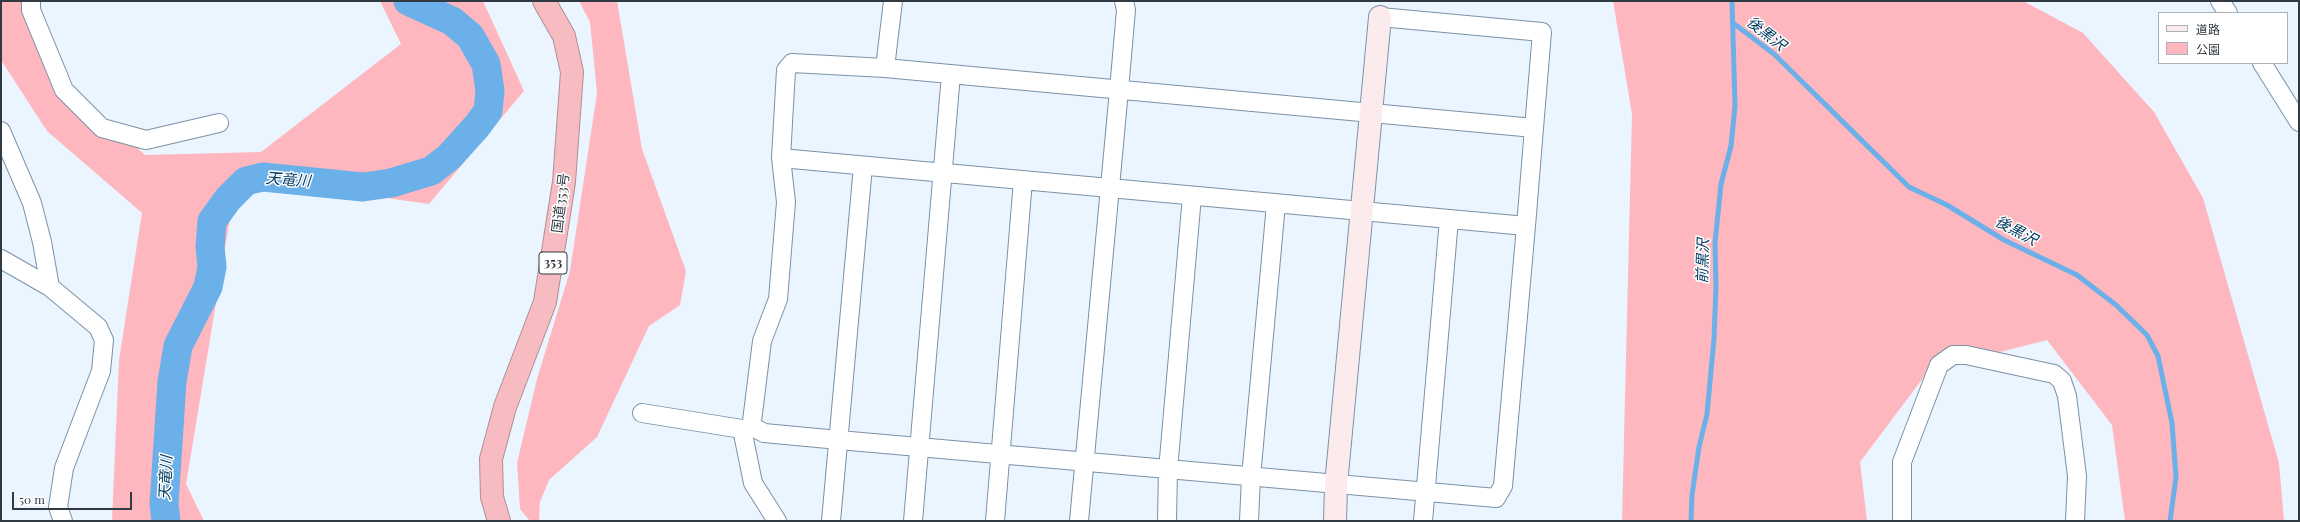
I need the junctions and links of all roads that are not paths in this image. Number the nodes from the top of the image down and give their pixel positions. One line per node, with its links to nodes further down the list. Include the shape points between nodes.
1 (31, 1): 14 (street, via 31,10 64,90 102,128 146,140)
2 (544, 1): 39 (highway, 国道353号 / 353, via 564,36 572,72 564,182 545,302 505,407 491,459 492,497)
3 (893, 1): 9 (street)
4 (1124, 1): 11 (street, via 1126,10)
5 (2220, 1): 6 (street)
6 (2227, 12)
7 (1380, 16): 12 (street); 15 (street, via 1542,32)
8 (2263, 64): 13 (street)
9 (885, 68): 10 (street); 17 (street, via 796,62 788,66)
10 (951, 74): 11 (street); 19 (street)
11 (1119, 90): 12 (street); 21 (street)
12 (1370, 112): 15 (street); 24 (street)
13 (2299, 122)
14 (219, 123)
15 (1534, 128): 26 (street)
16 (1, 131): 28 (street, via 32,203)
17 (781, 158): 18 (street); 30 (street, via 786,202 778,299 762,341 753,427 764,433)
18 (863, 166): 19 (street); 30 (street)
19 (941, 173): 20 (street); 31 (street)
20 (1023, 180): 21 (street); 32 (street)
21 (1109, 188): 22 (street); 33 (street)
22 (1192, 196): 23 (street); 34 (street)
23 (1276, 204): 24 (street); 35 (street)
24 (1361, 212): 25 (street); 36 (street)
25 (1448, 220): 26 (street); 37 (street)
26 (1526, 226): 37 (street, via 1501,491 1496,498)
27 (1, 259): 28 (street)
28 (50, 287): 38 (street, via 98,327 104,340 101,371 64,468 58,507)
29 (642, 413): 40 (street, via 742,429 753,483)
30 (839, 440): 31 (street); 41 (street)
31 (919, 447): 32 (street); 42 (street)
32 (1001, 455): 33 (street); 43 (street)
33 (1085, 462): 34 (street); 44 (street)
34 (1168, 470): 35 (street); 45 (street)
35 (1251, 477): 36 (street); 46 (street)
36 (1336, 485): 37 (street); 47 (street)
37 (1424, 493): 48 (street)
38 (63, 521)
39 (499, 521)
40 (777, 521)
41 (831, 521)
42 (913, 521)
43 (995, 521)
44 (1079, 521)
45 (1167, 521)
46 (1249, 521)
47 (1336, 521)
48 (1423, 521)
49 (1902, 521): 50 (street, via 1902,462 1939,365 1953,355 1960,355 2054,374 2062,381 2067,396 2077,476)
50 (2075, 521)

